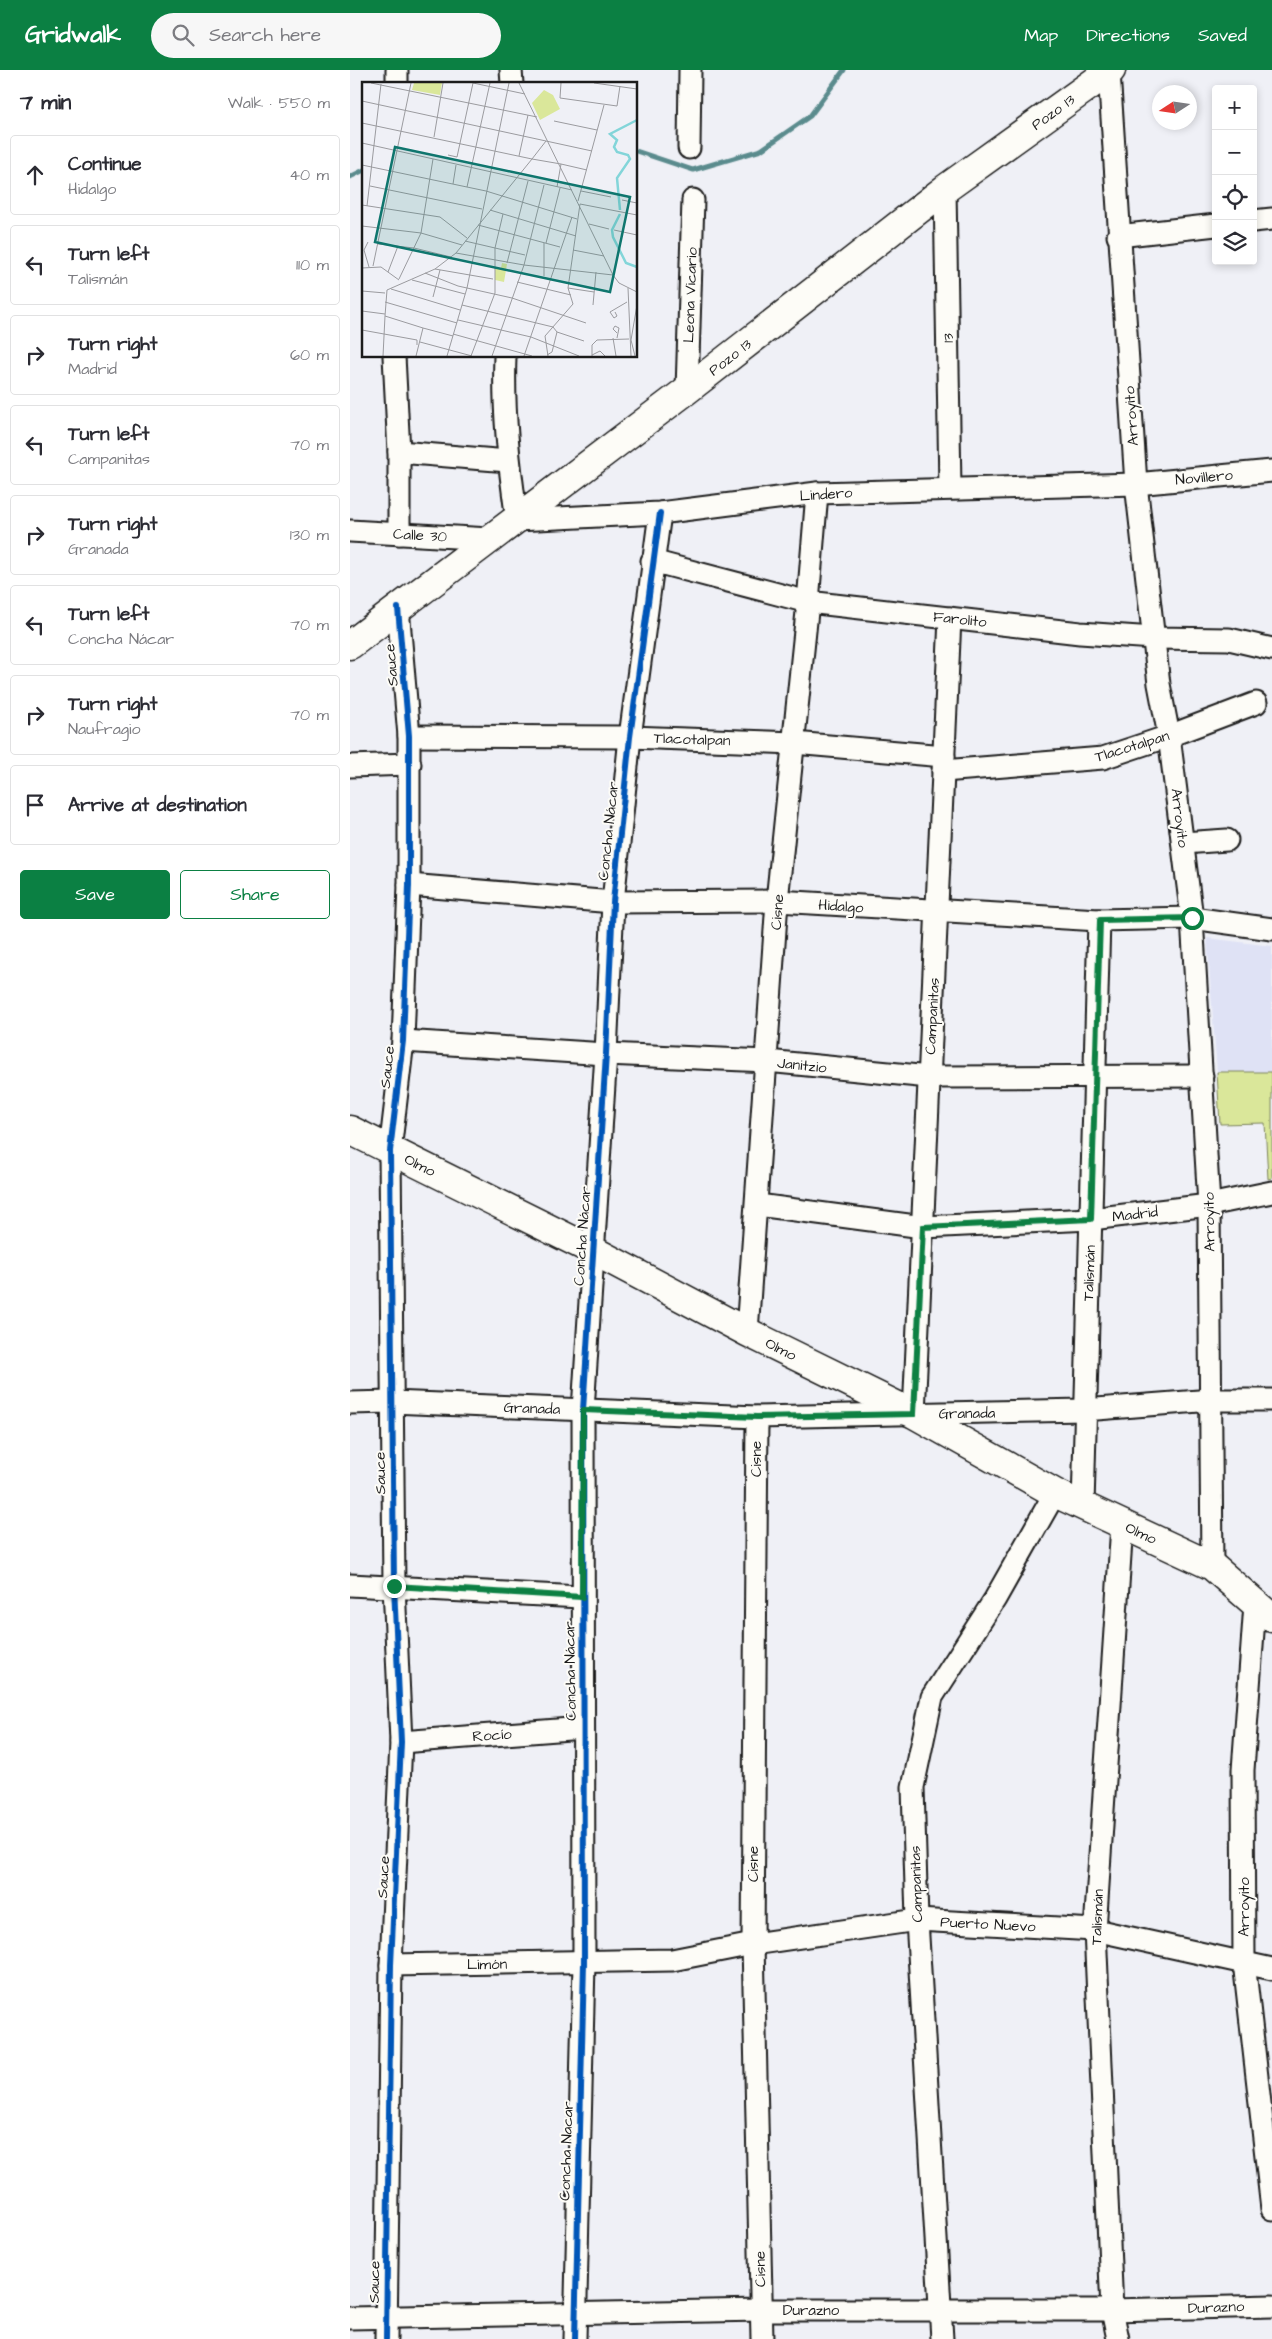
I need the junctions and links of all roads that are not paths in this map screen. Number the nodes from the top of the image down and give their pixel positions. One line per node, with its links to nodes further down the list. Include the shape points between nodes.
1 (690, 70): 3 (street)
2 (1110, 71): 4 (main road, Pozo 13); 9 (street, Arroyito)
3 (689, 148)
4 (945, 189): 12 (main road, Pozo 13); 17 (street, 13)
5 (693, 200): 12 (street, Leona Vicario)
6 (1272, 219): 7 (street)
7 (1257, 221)
8 (1212, 225): 9 (street)
9 (1118, 236): 16 (street, Arroyito)
10 (394, 358): 13 (street)
11 (505, 358): 14 (street)
12 (687, 390): 20 (main road, Pozo 13)
13 (399, 452): 14 (street); 22 (street)
14 (508, 461): 20 (street)
15 (1272, 471): 16 (street, Novillero)
16 (1136, 484): 17 (street, Lindero); 28 (street, Arroyito)
17 (950, 488): 18 (street, Lindero)
18 (817, 493): 19 (street, Lindero); 25 (street, Cisne)
19 (660, 513): 20 (street, Lindero); 24 (street, Concha Nácar)
20 (517, 520): 23 (main road, Pozo 13)
21 (350, 531): 22 (street, Calle 30)
22 (399, 534): 23 (street, Calle 30)
23 (490, 539): 26 (main road, Pozo 13)
24 (652, 561): 25 (street, Farolito); 34 (street, Concha Nácar)
25 (808, 602): 27 (street, Farolito); 35 (street, Cisne)
26 (398, 608): 29 (main road, Pozo 13); 32 (street, Sauce)
27 (950, 618): 28 (street, Farolito); 36 (street, Campanitas)
28 (1154, 638): 30 (street, Farolito, via 1229,639); 33 (street, Arroyito)
29 (350, 645)
30 (1272, 650)
31 (1256, 703): 33 (street, Tlacotalpan)
32 (410, 736): 34 (street, Tlacotalpan); 37 (street, Sauce)
33 (1169, 736): 36 (street, Tlacotalpan, via 1103,758); 40 (street, Arroyito)
34 (630, 737): 35 (street, Tlacotalpan); 42 (street, Concha Nácar)
35 (794, 743): 36 (street, Tlacotalpan); 43 (street, Cisne)
36 (944, 763): 44 (street, Campanitas)
37 (410, 764): 38 (street); 41 (street, Sauce)
38 (350, 766)
39 (1227, 840): 40 (street)
40 (1183, 843): 45 (street, Arroyito)
41 (409, 885): 42 (street, Hidalgo); 48 (street, Sauce)
42 (613, 902): 43 (street, Hidalgo); 49 (street, Concha Nácar)
43 (777, 902): 44 (street, Hidalgo); 50 (street, Cisne)
44 (937, 912): 46 (street, Hidalgo); 53 (street, Campanitas)
45 (1192, 918): 46 (street, Hidalgo); 47 (street, Hidalgo); 52 (street, Arroyito)
46 (1100, 920): 51 (street, Talismán)
47 (1272, 929)
48 (403, 1041): 49 (street, Janitzio); 55 (street, Sauce)
49 (606, 1054): 50 (street, Janitzio); 61 (street, Concha Nácar)
50 (767, 1061): 53 (street, Janitzio); 57 (street, Cisne)
51 (1094, 1076): 52 (street, Janitzio); 53 (street, Janitzio); 59 (street, Talismán)
52 (1202, 1076): 58 (street, Arroyito)
53 (929, 1078): 60 (street, Campanitas)
54 (350, 1130): 55 (main road, Olmo)
55 (390, 1151): 61 (main road, Olmo); 65 (street, Sauce)
56 (1272, 1192): 58 (street, Madrid)
57 (758, 1205): 60 (street, Madrid); 62 (street, Cisne)
58 (1210, 1205): 59 (street, Madrid); 63 (street, Arroyito)
59 (1091, 1219): 60 (street, Madrid); 68 (street, Talismán)
60 (923, 1227): 69 (street, Campanitas)
61 (594, 1251): 62 (main road, Olmo); 67 (street, Concha Nácar)
62 (747, 1332): 69 (main road, Olmo)
63 (1212, 1400): 64 (street, Granada); 68 (street, Granada); 74 (street, Arroyito)
64 (1272, 1400)
65 (391, 1402): 66 (street, Granada); 67 (street, Granada); 76 (street, Sauce)
66 (350, 1403)
67 (583, 1410): 70 (street, Granada); 77 (street, Concha Nácar)
68 (1084, 1410): 69 (street, Granada); 72 (street, Talismán)
69 (914, 1414): 70 (street, Granada); 71 (main road, Olmo)
70 (757, 1417): 83 (street, Cisne)
71 (1055, 1493): 72 (main road, Olmo); 81 (street, Campanitas, via 995,1599 932,1696 913,1787)
72 (1083, 1506): 73 (main road, Olmo)
73 (1122, 1525): 74 (main road, Olmo); 82 (street, Talismán)
74 (1212, 1566): 78 (main road, Olmo)
75 (350, 1585): 76 (street)
76 (394, 1586): 77 (street); 80 (street, Sauce)
77 (582, 1597): 79 (street, Concha Nácar)
78 (1264, 1611): 84 (street, Arroyito, via 1243,1770)
79 (583, 1728): 80 (street, Rocío); 85 (street, Concha Nácar)
80 (401, 1742): 86 (street, Sauce)
81 (917, 1920): 82 (street, Puerto Nuevo); 83 (street, Puerto Nuevo); 92 (street, Campanitas)
82 (1095, 1930): 84 (street, Puerto Nuevo); 93 (street, Talismán)
83 (753, 1944): 85 (street, Puerto Nuevo, via 672,1960); 91 (street, Cisne)
84 (1244, 1962): 87 (street, Puerto Nuevo); 88 (street, Arroyito)
85 (584, 1963): 86 (street, Limón); 94 (street, Concha Nacar)
86 (391, 1965): 96 (street, Sauce)
87 (1272, 1969)
88 (1267, 2119): 89 (street, Arroyito)
89 (1272, 2209)
90 (1272, 2306): 93 (street, Durazno)
91 (761, 2310): 92 (street, Durazno); 94 (street, Durazno); 98 (street, Cisne)
92 (940, 2310): 93 (street, Durazno); 99 (street, Campanitas)
93 (1112, 2310): 100 (street, Talismán)
94 (574, 2313): 96 (street, Durazno); 97 (street, Concha Nacar)
95 (350, 2318): 96 (street, Durazno)
96 (386, 2329)
97 (575, 2339)
98 (762, 2339)
99 (942, 2339)
100 (1118, 2339)

